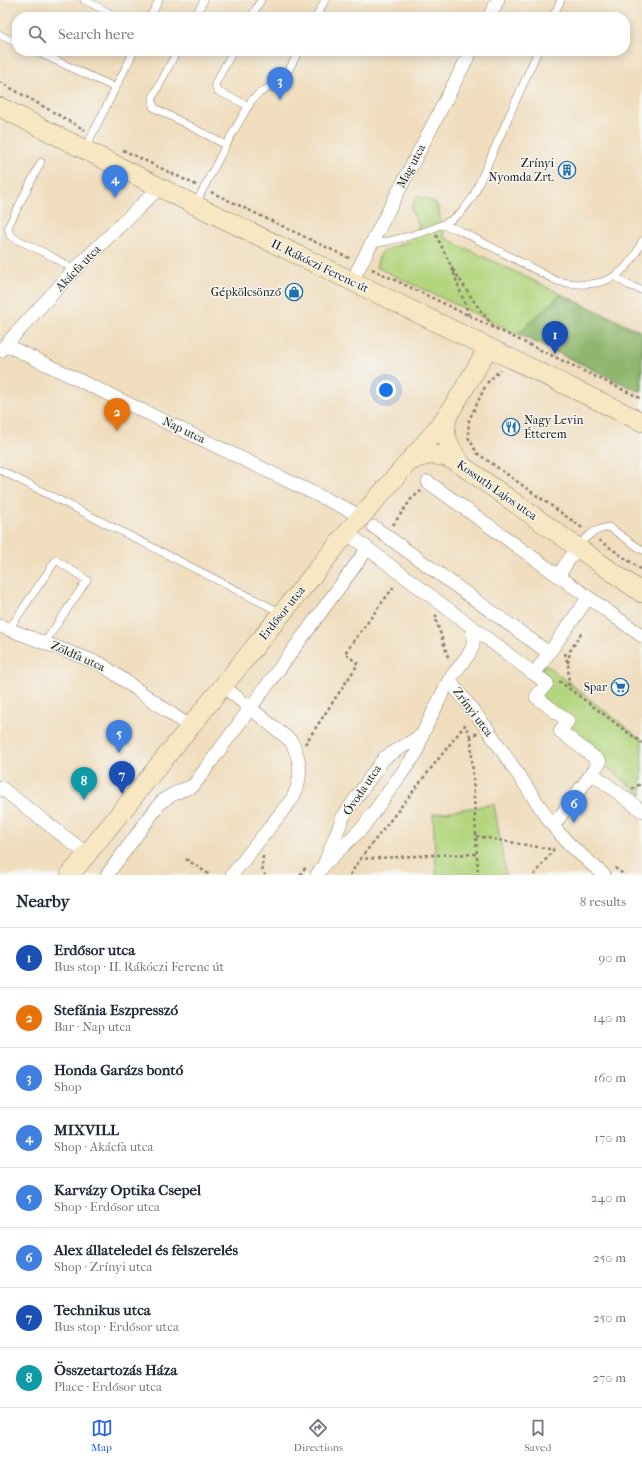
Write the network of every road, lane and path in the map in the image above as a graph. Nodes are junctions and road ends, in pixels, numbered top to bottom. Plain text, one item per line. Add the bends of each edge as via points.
1 (84, 0) edge
2 (159, 0) edge
3 (204, 0) edge
4 (261, 0) edge
5 (325, 0) edge
6 (498, 0) edge
7 (560, 0) edge
8 (108, 12) edge
9 (153, 12) edge
10 (198, 12) edge
11 (254, 12) edge
12 (319, 12) edge
13 (492, 12) edge
14 (555, 12) edge
15 (0, 35) edge
16 (12, 41) edge
17 (46, 56) edge
18 (132, 56) edge
19 (174, 56) edge
20 (230, 56) edge
21 (296, 56) edge
22 (468, 56) edge
23 (536, 56) edge
24 (0, 82) edge
25 (116, 88) junction
26 (249, 106) junction
27 (0, 108) edge
28 (88, 143) junction
29 (226, 145) junction
30 (120, 148) dead end
31 (41, 162) dead end
32 (159, 188) junction
33 (199, 197) junction
34 (442, 225) junction
35 (432, 228) junction
36 (642, 241) edge
37 (370, 245) junction
38 (360, 263) junction
39 (452, 268) junction
40 (74, 270) junction
41 (615, 276) junction
42 (352, 281) junction
43 (642, 290) edge
44 (469, 316) junction
45 (500, 331) junction
46 (514, 338) junction
47 (488, 347) junction
48 (3, 348) edge
49 (507, 356) junction
50 (642, 399) edge
51 (450, 410) junction
52 (642, 422) edge
53 (410, 461) junction
54 (464, 467) junction
55 (0, 470) edge
56 (428, 482) joint
57 (368, 521) junction
58 (347, 533) junction
59 (590, 533) junction
60 (386, 535) junction
61 (577, 547) junction
62 (368, 548) junction
63 (642, 550) edge
64 (642, 570) edge
65 (402, 574) junction
66 (558, 576) junction
67 (642, 593) edge
68 (588, 598) junction
69 (444, 606) junction
70 (282, 614) junction
71 (5, 627) edge
72 (472, 627) junction
73 (582, 632) dead end
74 (642, 636) edge
75 (560, 637) junction
76 (45, 642) junction
77 (549, 653) junction
78 (568, 665) junction
79 (537, 670) junction
80 (452, 677) junction
81 (223, 686) junction
82 (569, 688) junction
83 (251, 708) junction
84 (190, 727) junction
85 (486, 727) junction
86 (422, 735) junction
87 (471, 738) junction
88 (642, 743) edge
89 (297, 756) junction
90 (592, 773) junction
91 (0, 787) edge
92 (642, 812) edge
93 (554, 826) junction
94 (476, 836) junction
95 (87, 854) junction
96 (477, 854) junction
97 (186, 859) dead end
98 (360, 859) junction
99 (321, 870) edge
100 (70, 875) edge
101 (107, 875) edge
102 (210, 875) edge
103 (232, 875) edge
104 (350, 875) edge
105 (478, 875) edge
106 (534, 875) edge
107 (604, 875) edge

1 - 8 lane
2 - 9 lane
3 - 10 lane
4 - 11 lane
5 - 12 lane
6 - 13 street
7 - 14 lane
15 - 16 lane
17 - 25 lane
18 - 25 lane
19 - 29 lane via 153,97 153,107
20 - 26 lane via 215,84 217,91
21 - 26 lane via 285,77 258,94
22 - 37 street, Mag utca
23 - 34 lane via 472,197 459,214
24 - 28 path
25 - 28 lane
26 - 29 lane
27 - 28 street, II. Rákóczi Ferenc út
28 - 32 street, II. Rákóczi Ferenc út
29 - 33 lane
30 - 33 path
31 - 40 lane via 8,227 10,236
32 - 33 street, II. Rákóczi Ferenc út
32 - 40 street, Akácfa utca
33 - 38 path
33 - 42 street, II. Rákóczi Ferenc út
34 - 35 lane
34 - 41 lane via 457,229 557,281 585,284
35 - 37 lane
35 - 39 path
36 - 41 lane via 627,267
37 - 38 street, Mag utca
38 - 42 street, Mag utca
38 - 44 path
39 - 44 path
39 - 45 path via 490,323
40 - 48 street, Akácfa utca
41 - 43 lane via 628,285
42 - 47 street, II. Rákóczi Ferenc út
44 - 45 path
45 - 46 path
46 - 49 path
46 - 50 path
47 - 49 street, II. Rákóczi Ferenc út
47 - 51 street, Erdősor utca
48 - 57 street, Nap utca
49 - 52 street, II. Rákóczi Ferenc út
49 - 59 path via 500,371 487,382 469,420 468,437 471,444 477,453
51 - 53 street, Erdősor utca
51 - 54 street via 446,435 448,443
53 - 54 street, Kossuth Lajos utca via 425,455 440,455
53 - 57 street, Erdősor utca
54 - 61 street, Kossuth Lajos utca
55 - 70 lane
56 - 60 path via 420,493 412,498
56 - 66 street
57 - 58 street, Erdősor utca
57 - 60 street, Nap utca
58 - 62 street
58 - 70 street, Erdősor utca
59 - 61 lane
59 - 63 lane via 609,526
59 - 64 path
60 - 77 street, Nap utca
61 - 66 street
61 - 67 street, Kossuth Lajos utca
62 - 65 street
62 - 83 street
65 - 69 street
65 - 89 path via 345,653 358,664
66 - 68 street
68 - 74 street
68 - 75 street
69 - 72 street
69 - 80 path via 435,617
70 - 81 street, Erdősor utca
71 - 76 street, Zöldfa utca
71 - 76 lane via 56,560 87,580
72 - 79 street
72 - 80 street, Zrínyi utca via 473,646
73 - 78 path via 570,651
75 - 77 street
75 - 78 path
76 - 84 street, Zöldfa utca via 101,664
77 - 79 street
78 - 82 path
79 - 82 path
79 - 90 street via 546,683 536,697 568,721 560,731 600,762
80 - 85 street, Zrínyi utca
80 - 86 street
81 - 83 street
81 - 84 street, Erdősor utca
82 - 88 path
83 - 89 street via 291,741
83 - 101 street via 193,786 161,802
84 - 95 street, Erdősor utca
85 - 87 path
85 - 93 street, Zrínyi utca
86 - 99 street via 417,752 363,827
86 - 99 street, Óvoda utca via 384,758 343,817
87 - 94 path
87 - 98 path via 465,725
89 - 103 street via 300,777 292,799
90 - 92 street
90 - 93 street
91 - 95 street
93 - 107 street, Zrínyi utca via 570,845
94 - 96 path
94 - 106 path via 554,849
95 - 100 street, Erdősor utca
96 - 98 path
96 - 105 path
97 - 102 path
98 - 104 path

